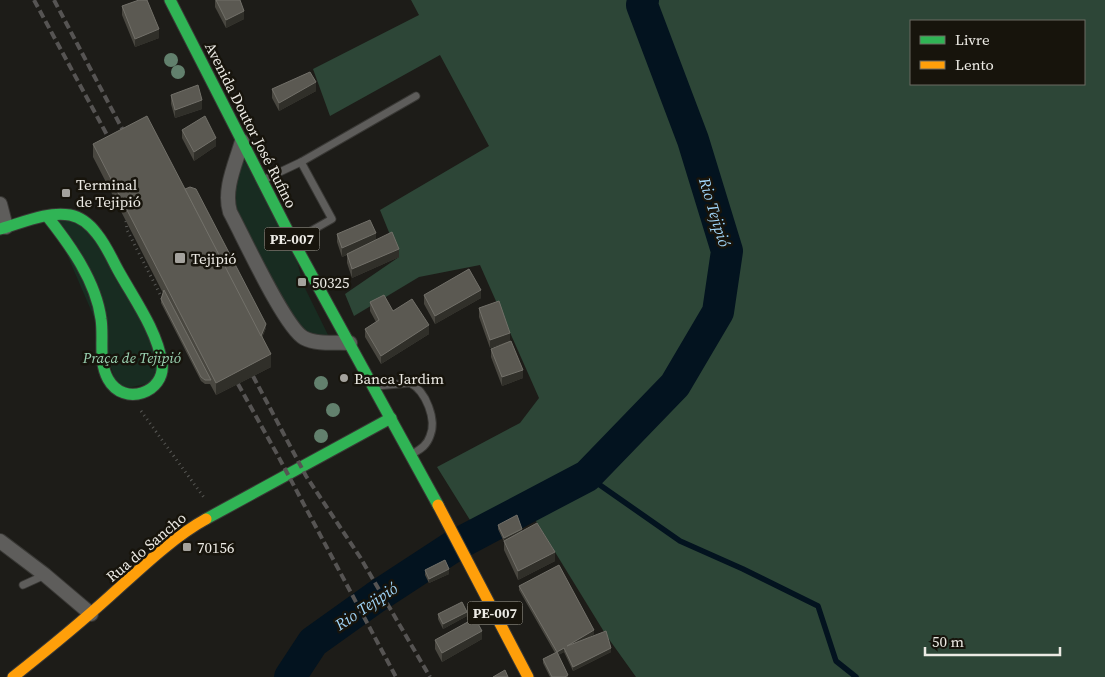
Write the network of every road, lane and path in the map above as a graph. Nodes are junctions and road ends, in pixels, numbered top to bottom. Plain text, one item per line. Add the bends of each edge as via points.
1 (170, 0) edge
2 (416, 96) dead end
3 (242, 141) junction
4 (301, 162) junction
5 (263, 181) junction
6 (0, 204) edge
7 (47, 216) junction
8 (126, 221) edge
9 (3, 228) edge
10 (293, 241) junction
11 (164, 302) edge
12 (350, 342) junction
13 (373, 386) junction
14 (129, 395) junction
15 (390, 418) junction
16 (411, 455) junction
17 (215, 514) junction
18 (3, 546) edge
19 (45, 575) junction
20 (23, 585) dead end
21 (91, 614) junction
22 (20, 675) edge
23 (528, 677) edge

1 - 3 street, Avenida Doutor José Rufino / PE-007
2 - 4 lane
3 - 5 street, Avenida Doutor José Rufino / PE-007
3 - 12 street via 227,203 269,288 290,325 305,339
4 - 5 lane
4 - 10 lane via 332,219
5 - 10 street, Avenida Doutor José Rufino / PE-007
6 - 9 street
7 - 9 street
7 - 14 street via 77,257 100,310 101,353 105,370 119,391
7 - 14 street via 70,215 80,219 98,236 159,349 163,369 160,379 142,393
8 - 11 path via 127,230
10 - 12 street, Avenida Doutor José Rufino / PE-007
12 - 13 street, Avenida Doutor José Rufino / PE-007
13 - 15 street, Avenida Doutor José Rufino / PE-007
13 - 16 lane via 410,383 421,391 432,426 424,447
14 - 17 path
15 - 16 street, Avenida Doutor José Rufino / PE-007
15 - 17 street, Rua do Sancho
16 - 23 street, Avenida Doutor José Rufino / PE-007
17 - 21 street, Rua do Sancho via 176,538
18 - 19 street
19 - 20 lane
19 - 21 street
21 - 22 street, Rua do Sancho

